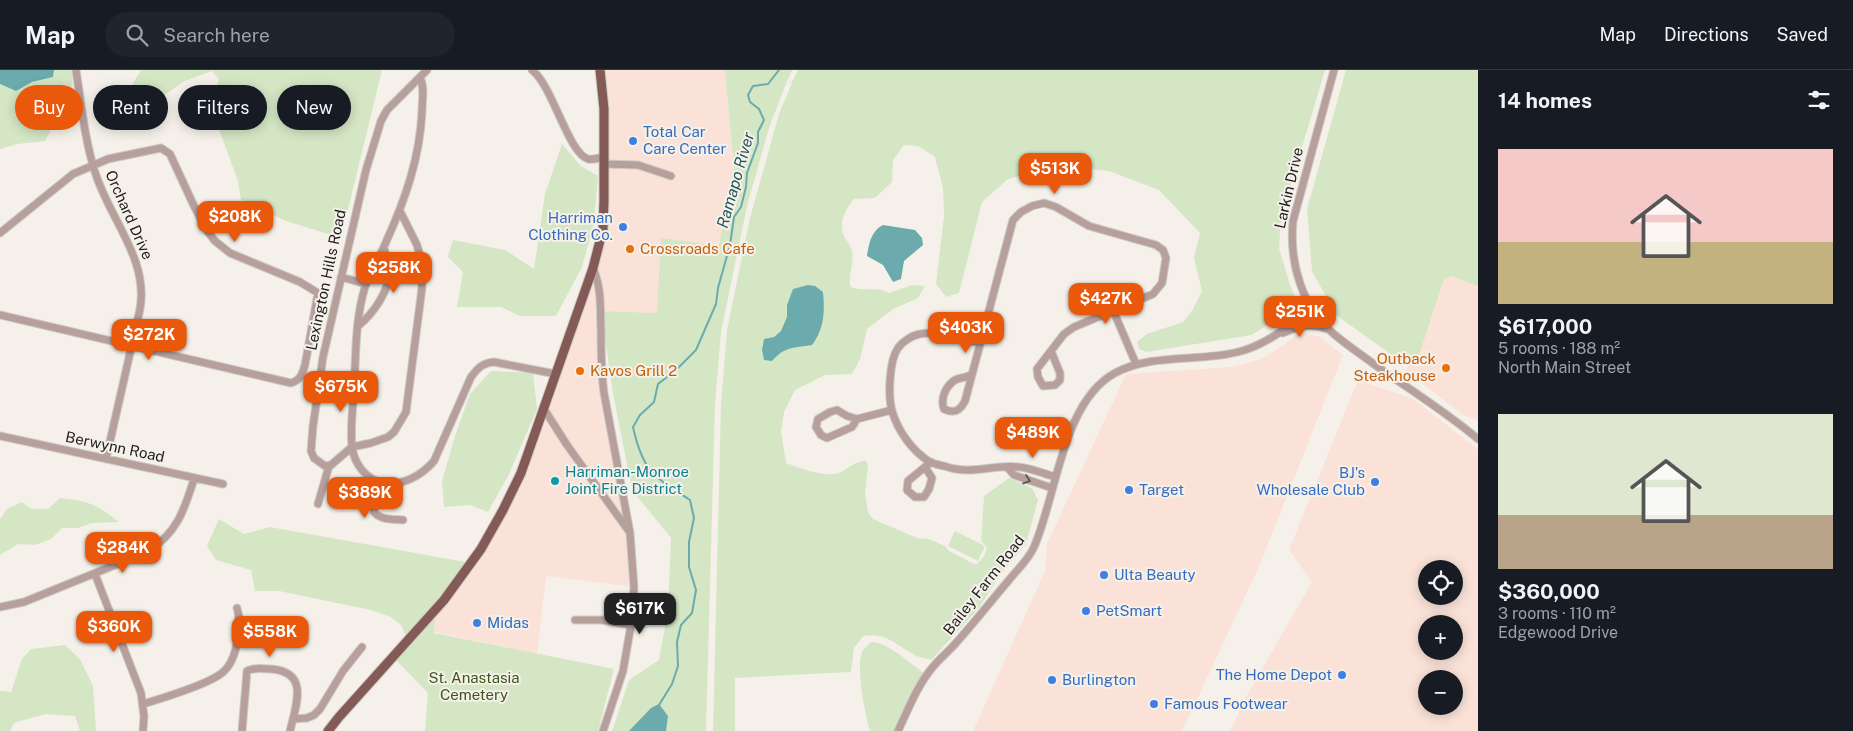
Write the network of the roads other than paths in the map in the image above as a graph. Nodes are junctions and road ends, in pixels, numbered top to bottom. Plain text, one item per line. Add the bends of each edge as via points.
1 (76, 70) edge
2 (427, 70) edge
3 (532, 70) edge
4 (600, 70) edge
5 (1334, 70) edge
6 (420, 78) junction
7 (604, 160) junction
8 (93, 164) junction
9 (671, 176) dead end
10 (400, 212) junction
11 (0, 233) edge
12 (384, 248) junction
13 (593, 268) junction
14 (342, 277) junction
15 (366, 284) junction
16 (1312, 309) junction
17 (1113, 310) junction
18 (0, 315) edge
19 (358, 326) junction
20 (1330, 330) junction
21 (1271, 338) junction
22 (980, 343) junction
23 (132, 346) junction
24 (1051, 351) junction
25 (1136, 364) junction
26 (556, 374) junction
27 (971, 375) junction
28 (544, 409) junction
29 (892, 410) junction
30 (857, 419) junction
31 (0, 436) edge
32 (1478, 439) edge
33 (352, 447) junction
34 (106, 459) junction
35 (329, 466) junction
36 (1007, 467) junction
37 (1056, 476) junction
38 (194, 479) junction
39 (378, 482) junction
40 (223, 484) dead end
41 (1052, 488) junction
42 (318, 504) dead end
43 (403, 520) dead end
44 (630, 533) junction
45 (94, 574) junction
46 (0, 607) edge
47 (237, 608) dead end
48 (576, 620) dead end
49 (631, 625) junction
50 (362, 647) dead end
51 (143, 704) junction
52 (293, 719) junction
53 (144, 731) edge
54 (242, 731) edge
55 (290, 731) edge
56 (328, 731) edge
57 (603, 731) edge
58 (898, 731) edge

1 - 8 street, Orchard Drive
2 - 6 street, Lexington Hills Road
3 - 7 street via 543,81 583,156
4 - 7 main road
5 - 16 street, Larkin Drive via 1292,230 1293,258
6 - 10 street via 419,145
6 - 14 street, Lexington Hills Road via 388,107 381,121 366,170
7 - 9 street via 638,165
7 - 13 main road via 603,230
8 - 11 street via 72,174
8 - 23 street, Orchard Drive via 141,280 142,297
8 - 23 street via 152,148 166,150 215,241 230,253 300,282 318,293 302,376 291,383
10 - 12 street
10 - 33 street via 421,259 422,288 407,406 400,424 388,437
12 - 15 street
12 - 19 street via 389,267 386,286 371,314
13 - 26 main road
13 - 44 street via 599,282 601,303 604,393
14 - 15 street
14 - 35 street, Lexington Hills Road via 323,356 311,445 314,458
15 - 19 street
16 - 20 street, Larkin Drive
16 - 21 street, Bailey Farm Road
17 - 22 street via 1153,294 1162,283 1166,258 1163,250 1156,245 1089,226 1056,207 1032,206 1013,220
17 - 24 street via 1074,327
17 - 25 street
18 - 23 street
19 - 33 street
20 - 21 street via 1307,324
20 - 32 street, Larkin Drive
21 - 25 street, Bailey Farm Road via 1244,350
22 - 27 street
22 - 29 street via 932,333 908,339 898,348 893,361 890,378
23 - 34 street, Orchard Drive
24 - 24 street via 1060,380 1055,385 1043,386 1037,369
25 - 37 street, Bailey Farm Road via 1102,382 1089,395 1076,418
26 - 28 main road
26 - 39 street via 494,362 479,367 471,377 439,453 428,468 399,483
27 - 27 street via 961,408 955,412 944,409 943,395 955,380
28 - 44 street via 566,446
28 - 56 main road via 521,473 468,568 444,600
29 - 30 street
29 - 36 street via 907,441 928,465 977,471
30 - 30 street via 837,410 818,419 816,427 821,436 827,438 852,428
31 - 34 street, Berwynn Road
33 - 35 street
33 - 39 street via 361,471
34 - 38 street, Berwynn Road
35 - 42 street
36 - 37 street via 1021,467
36 -> 41 street via 1014,475
37 - 41 street, Bailey Farm Road
38 - 40 street, Berwynn Road
38 - 45 street via 185,508 168,536 147,552
39 - 43 street via 374,512 383,518
41 - 58 street, Bailey Farm Road via 1033,549 977,619 931,668
44 - 49 street via 634,587
45 - 46 street via 24,602
45 - 51 street
47 - 51 street via 240,616 235,652 222,673
48 - 49 street
49 - 57 street via 623,671
50 - 52 street via 320,709 307,718
51 - 53 street
52 - 54 street via 298,690 292,676 276,670 249,669
52 - 55 street

